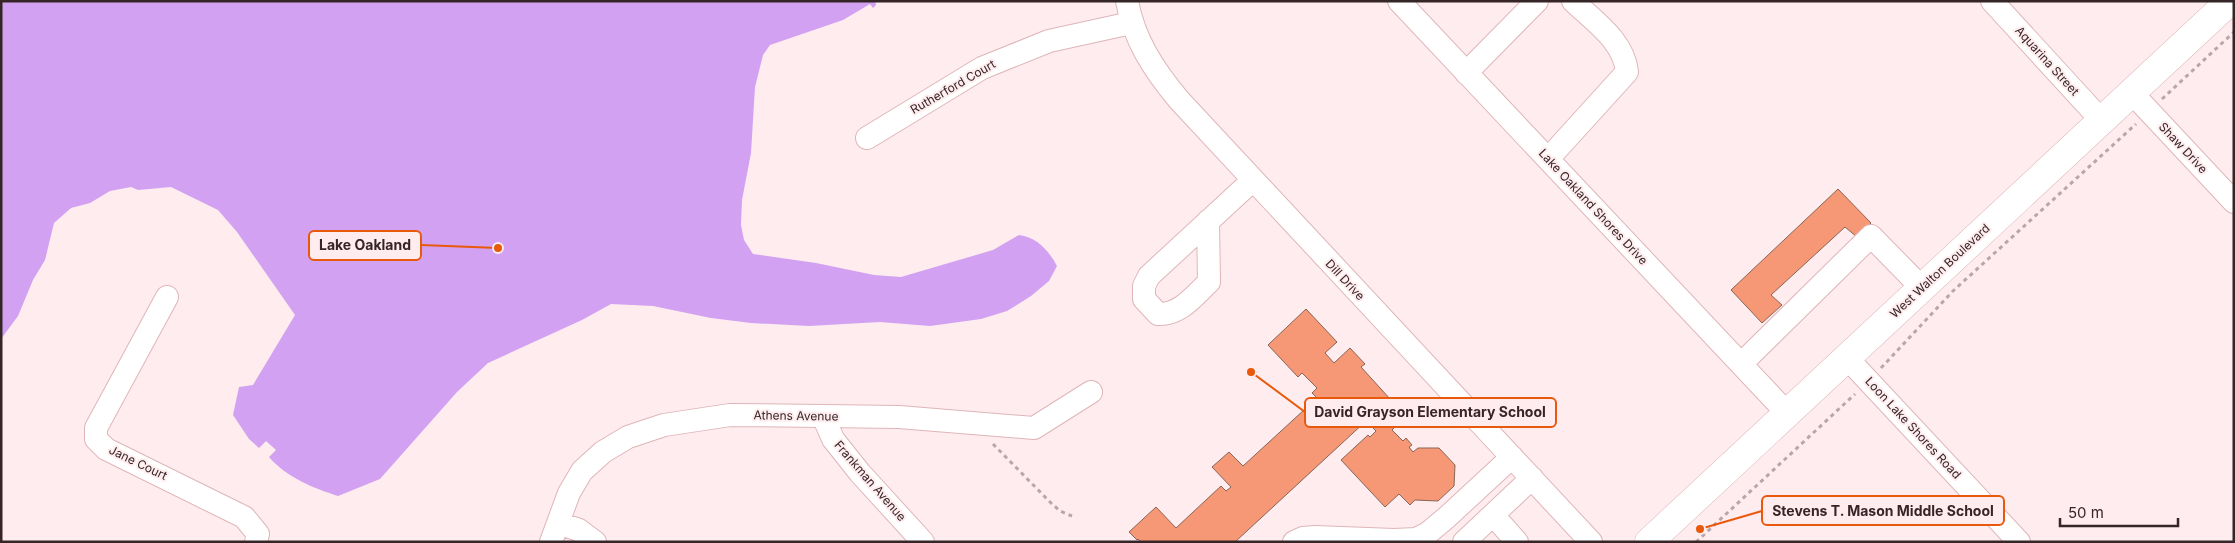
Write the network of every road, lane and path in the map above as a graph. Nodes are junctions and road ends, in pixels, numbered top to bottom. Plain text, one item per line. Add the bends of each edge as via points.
1 (1127, 1) edge
2 (1399, 1) edge
3 (1537, 1) edge
4 (1573, 1) edge
5 (1992, 1) edge
6 (2230, 1) edge
7 (1131, 23) junction
8 (2234, 32) edge
9 (1466, 73) junction
10 (2140, 102) junction
11 (2102, 121) junction
12 (867, 138) dead end
13 (1548, 159) junction
14 (1252, 180) junction
15 (2234, 202) edge
16 (1208, 221) dead end
17 (1922, 288) junction
18 (167, 297) dead end
19 (1847, 358) junction
20 (1741, 364) junction
21 (1869, 381) junction
22 (1091, 392) dead end
23 (1787, 413) junction
24 (823, 416) junction
25 (978, 424) junction
26 (1512, 457) junction
27 (1532, 478) junction
28 (1493, 515) junction
29 (1072, 516) dead end
30 (554, 532) edge
31 (1404, 541) edge
32 (256, 542) edge
33 (594, 542) edge
34 (924, 542) edge
35 (1294, 542) edge
36 (1464, 542) edge
37 (1517, 542) edge
38 (1590, 542) edge
39 (1649, 542) edge
40 (1696, 542) edge
41 (2020, 542) edge

1 - 7 street, Dill Drive
2 - 9 street, Lake Oakland Shores Drive
3 - 9 street
4 - 13 street via 1616,42 1626,59 1627,72
5 - 11 street, Aquarina Street
6 - 10 main road, West Walton Boulevard
7 - 12 street, Rutherford Court via 1049,41 997,61
7 - 14 street, Dill Drive via 1146,56 1162,79
8 - 10 path
9 - 13 street, Lake Oakland Shores Drive
10 - 11 main road, West Walton Boulevard
10 - 15 street, Shaw Drive
10 - 21 path
11 - 17 main road, West Walton Boulevard
13 - 20 street, Lake Oakland Shores Drive
14 - 16 street
14 - 26 street, Dill Drive
17 - 19 main road, West Walton Boulevard
17 - 20 street via 1872,236
18 - 32 street, Jane Court via 96,428 96,439 106,449 244,517 258,534
19 - 21 street, Loon Lake Shores Road
19 - 23 main road, West Walton Boulevard
20 - 23 street, Lake Oakland Shores Drive
21 - 40 path
21 - 41 street, Loon Lake Shores Road
22 - 25 street, Athens Avenue via 1034,428
23 - 39 main road, West Walton Boulevard
24 - 25 street, Athens Avenue via 899,417
24 - 30 street, Athens Avenue via 730,415 664,425 628,437 603,452 582,471 568,493
24 - 34 street, Frankman Avenue via 833,439 849,460
25 - 29 path via 1050,502
26 - 27 street, Dill Drive
26 - 31 street via 1428,533
27 - 28 street
27 - 38 street, Dill Drive
28 - 36 street
28 - 37 street
30 - 33 street via 579,530
31 - 35 street via 1314,537

